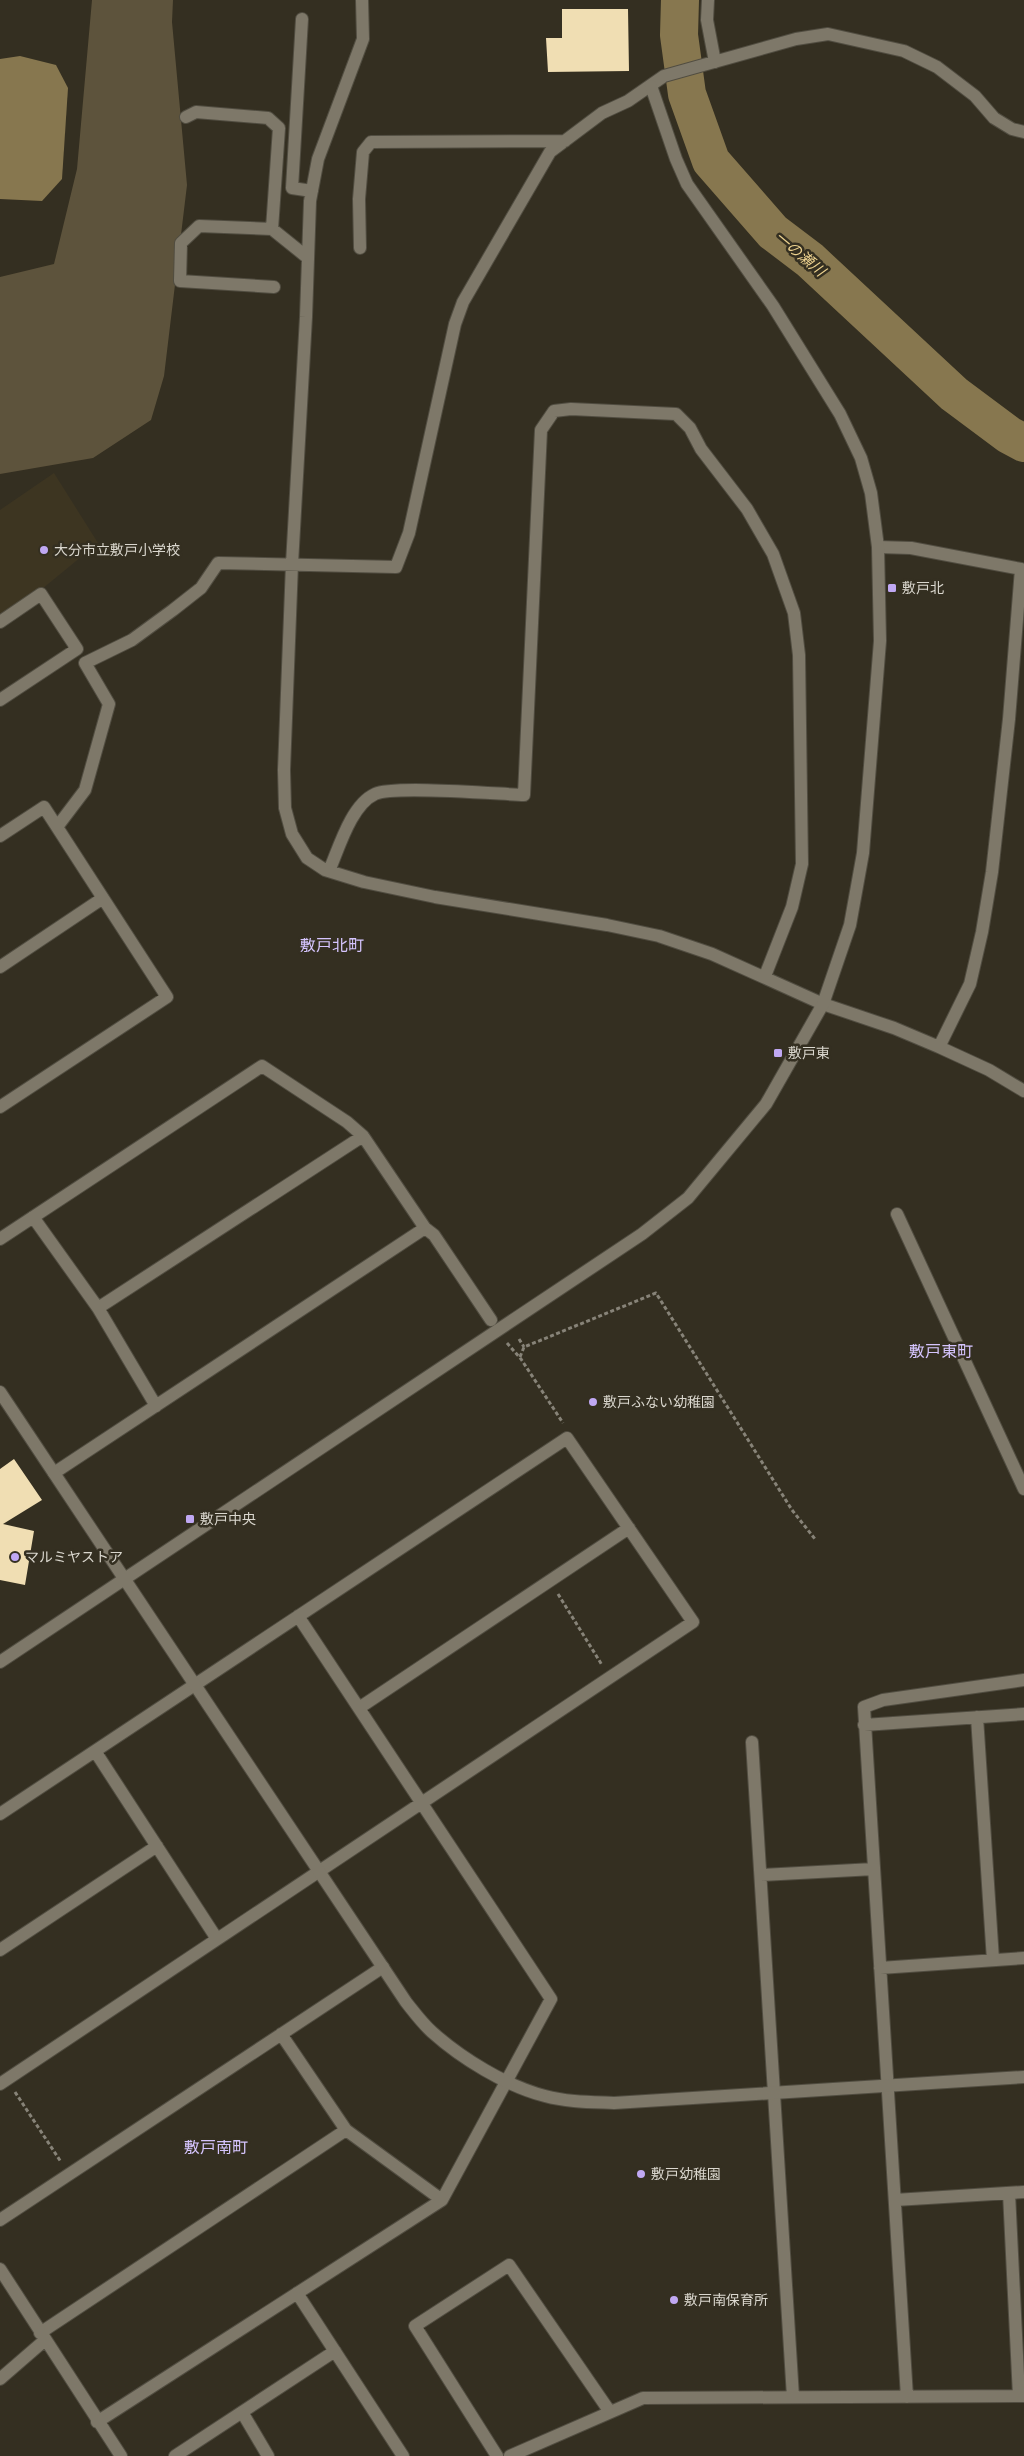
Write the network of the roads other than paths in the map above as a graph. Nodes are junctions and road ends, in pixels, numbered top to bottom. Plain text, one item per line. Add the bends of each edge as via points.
1 (362, 0) edge
2 (708, 0) edge
3 (302, 19) dead end
4 (710, 63) junction
5 (651, 86) junction
6 (186, 117) dead end
7 (1024, 132) edge
8 (565, 140) junction
9 (312, 191) junction
10 (272, 229) junction
11 (360, 248) dead end
12 (308, 258) junction
13 (274, 287) dead end
14 (878, 546) junction
15 (292, 564) junction
16 (1023, 569) edge
17 (0, 622) edge
18 (0, 700) edge
19 (57, 827) junction
20 (0, 836) edge
21 (329, 871) junction
22 (103, 898) junction
23 (0, 967) edge
24 (765, 976) junction
25 (823, 1004) junction
26 (939, 1047) junction
27 (1024, 1091) edge
28 (0, 1107) edge
29 (363, 1136) junction
30 (897, 1214) dead end
31 (33, 1217) junction
32 (425, 1228) junction
33 (0, 1239) edge
34 (98, 1308) junction
35 (491, 1320) dead end
36 (0, 1392) edge
37 (156, 1406) junction
38 (54, 1473) junction
39 (1024, 1489) edge
40 (629, 1528) junction
41 (125, 1580) junction
42 (298, 1616) junction
43 (0, 1662) edge
44 (1024, 1680) edge
45 (195, 1685) junction
46 (359, 1708) junction
47 (1024, 1714) edge
48 (977, 1717) junction
49 (864, 1725) junction
50 (752, 1742) dead end
51 (95, 1751) junction
52 (421, 1803) junction
53 (0, 1814) edge
54 (157, 1846) junction
55 (874, 1869) junction
56 (319, 1871) junction
57 (761, 1875) junction
58 (217, 1939) junction
59 (0, 1950) edge
60 (1024, 1958) edge
61 (993, 1960) junction
62 (383, 1967) junction
63 (880, 1968) junction
64 (281, 2034) junction
65 (1024, 2077) edge
66 (507, 2080) junction
67 (3, 2081) edge
68 (887, 2086) junction
69 (774, 2094) junction
70 (346, 2130) junction
71 (1024, 2192) edge
72 (1009, 2193) junction
73 (442, 2200) junction
74 (894, 2200) junction
75 (0, 2220) edge
76 (0, 2269) edge
77 (297, 2293) junction
78 (43, 2336) junction
79 (335, 2351) junction
80 (0, 2379) edge
81 (907, 2396) junction
82 (1022, 2396) edge
83 (793, 2397) junction
84 (242, 2412) junction
85 (610, 2412) junction
86 (98, 2422) junction
87 (121, 2456) edge
88 (175, 2456) edge
89 (268, 2456) edge
90 (403, 2456) edge
91 (497, 2456) edge
92 (510, 2456) edge

1 - 9 street via 363,39 318,159
2 - 4 street
3 - 9 street via 292,188
4 - 5 street via 664,76
4 - 7 street via 796,39 828,34 904,51 937,67 975,96 994,118
5 - 8 street via 602,113
5 - 14 street via 687,184 773,306 850,435 861,458 871,493
6 - 10 street via 196,112 268,118 279,128
8 - 11 street via 371,142 363,152 359,199
8 - 15 street via 550,152 462,302 409,533 396,567
9 - 12 street
10 - 12 street
10 - 13 street via 199,226 181,243 180,281
12 - 15 street
14 - 16 street via 911,548
14 - 25 street via 880,641 863,853 850,925
15 - 19 street via 218,562 201,588 173,610 132,640 85,663 109,704 85,790
15 - 21 street via 284,808 292,834 307,858
16 - 26 street via 992,872 982,932 970,984
17 - 18 street via 41,594 77,649
19 - 20 street via 44,807
19 - 22 street
21 - 24 street via 435,897 659,936
21 - 24 street via 348,826 360,806 375,794 397,790 524,795 541,430 554,411 676,414 690,428 701,449 747,509 774,554 794,613 799,655 802,864 792,907
22 - 23 street
22 - 28 street via 167,997
24 - 25 street
25 - 26 street
25 - 41 street via 766,1104 688,1198 642,1234
26 - 27 street via 989,1070
29 - 31 street via 262,1066
29 - 32 street
29 - 34 street
30 - 39 street
31 - 33 street
31 - 34 street
32 - 35 street via 434,1236
32 - 37 street
34 - 37 street
36 - 38 street
37 - 38 street
38 - 41 street
40 - 42 street via 568,1438
40 - 46 street
40 - 52 street via 693,1622
41 - 43 street
41 - 45 street
42 - 45 street
42 - 46 street
44 - 49 street via 882,1700 864,1707
45 - 51 street
45 - 56 street
46 - 52 street
47 - 48 street
48 - 49 street
48 - 61 street
49 - 55 street
50 - 57 street
51 - 53 street
51 - 54 street
52 - 56 street
52 - 66 street via 551,1999
54 - 58 street
54 - 59 street
55 - 57 street
55 - 63 street
56 - 58 street
56 - 62 street
57 - 69 street
58 - 67 street
60 - 61 street
61 - 63 street
62 - 64 street
62 - 66 street via 430,2030 457,2052
63 - 68 street
64 - 70 street
64 - 75 street
65 - 68 street
66 - 69 street via 544,2096 588,2102
66 - 73 street
68 - 69 street
68 - 74 street
69 - 83 street
70 - 73 street
70 - 78 street
71 - 72 street
72 - 74 street
72 - 82 street
73 - 77 street
74 - 81 street
76 - 78 street
77 - 79 street
77 - 86 street
78 - 80 street
78 - 86 street
79 - 84 street
79 - 90 street
81 - 82 street
81 - 83 street
83 - 85 street via 643,2398
84 - 88 street
84 - 89 street
85 - 91 street via 509,2265 416,2326
85 - 92 street
86 - 87 street

